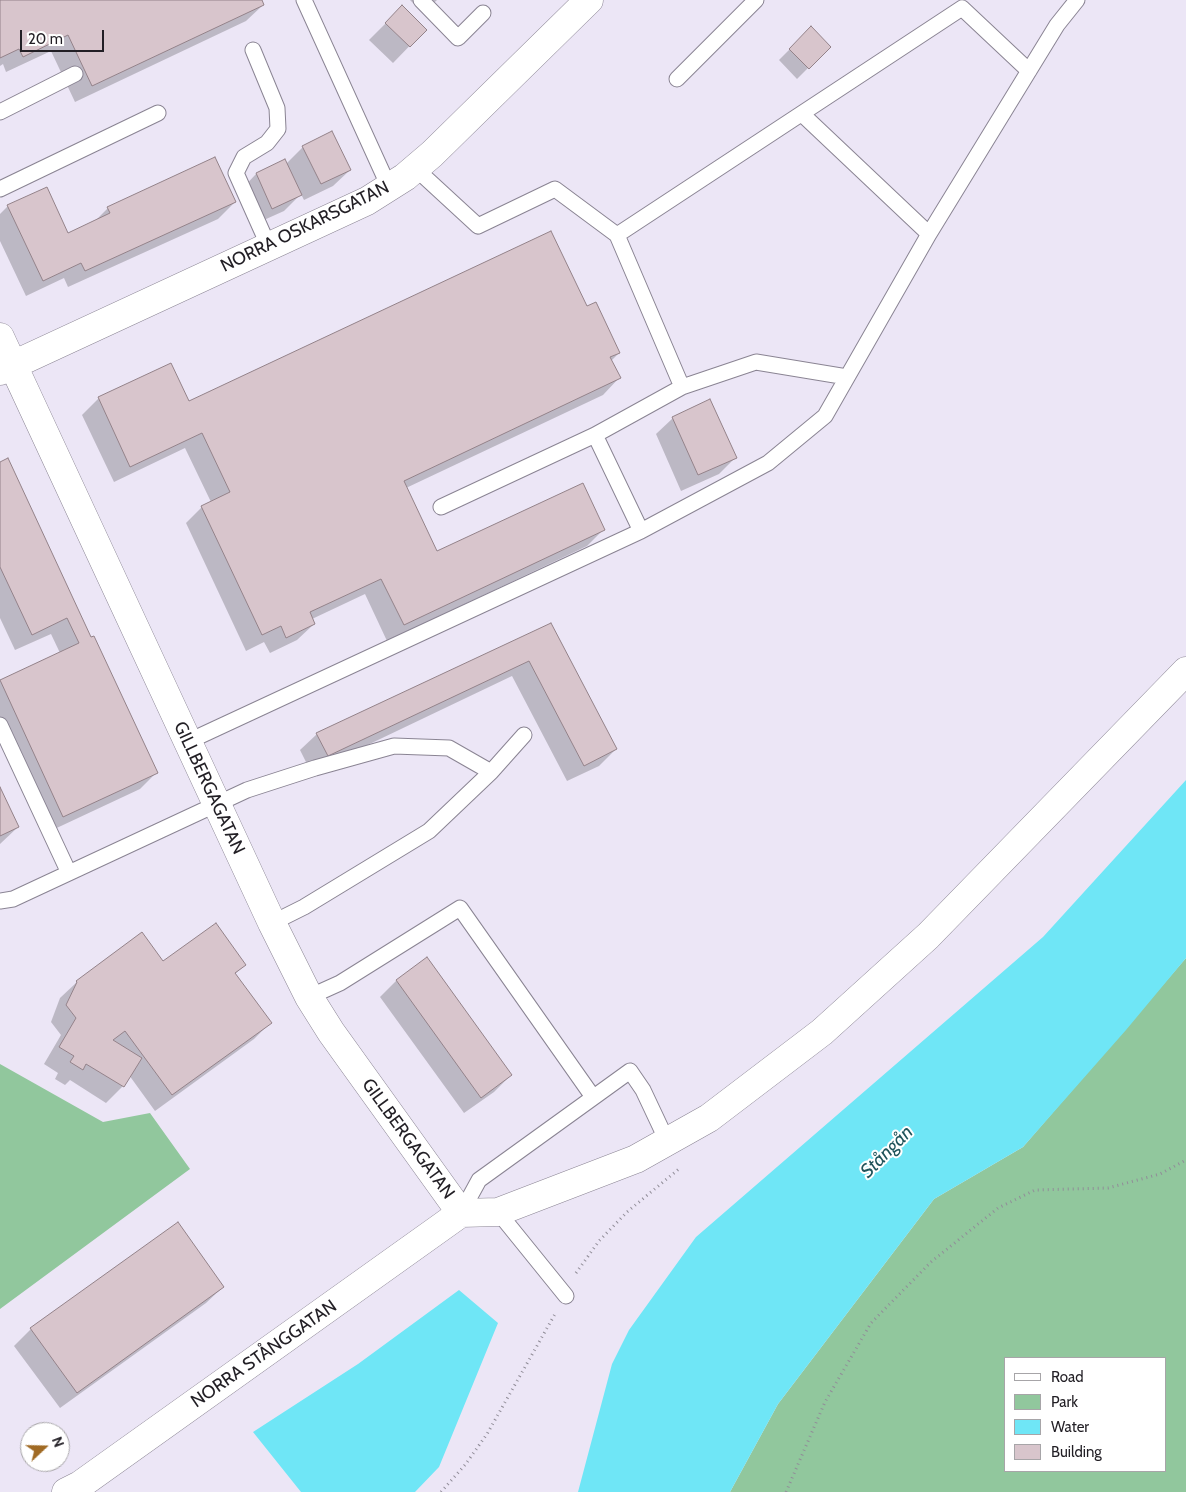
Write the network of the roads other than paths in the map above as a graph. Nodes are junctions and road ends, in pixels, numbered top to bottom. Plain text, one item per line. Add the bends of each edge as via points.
1 (304, 0) edge
2 (421, 0) edge
3 (589, 0) edge
4 (756, 0) edge
5 (1076, 0) edge
6 (483, 13) dead end
7 (253, 50) dead end
8 (1029, 70) junction
9 (75, 74) dead end
10 (677, 79) dead end
11 (0, 112) edge
12 (158, 113) dead end
13 (802, 114) junction
14 (415, 168) junction
15 (389, 187) junction
16 (0, 188) edge
17 (928, 234) junction
18 (617, 236) junction
19 (269, 247) junction
20 (0, 338) edge
21 (6, 368) edge
22 (847, 377) junction
23 (682, 387) junction
24 (596, 435) junction
25 (441, 507) dead end
26 (641, 530) junction
27 (1186, 671) edge
28 (0, 724) edge
29 (524, 735) dead end
30 (187, 742) junction
31 (491, 772) junction
32 (217, 805) junction
33 (69, 873) junction
34 (0, 901) edge
35 (272, 923) junction
36 (309, 997) junction
37 (593, 1097) junction
38 (667, 1141) junction
39 (498, 1212) junction
40 (461, 1213) junction
41 (566, 1296) dead end
42 (66, 1492) edge

1 - 15 lane
2 - 6 lane via 458,38
3 - 14 street, NORRA OSKARSGATAN
4 - 10 lane
5 - 8 lane
7 - 19 lane via 277,108 278,129 267,143 244,157 236,173
8 - 13 lane via 962,8
8 - 17 lane
9 - 11 lane
12 - 16 lane
13 - 17 lane
13 - 18 lane
14 - 15 street, NORRA OSKARSGATAN
14 - 18 lane via 478,226 555,189
15 - 19 street, NORRA OSKARSGATAN
17 - 22 lane
18 - 23 lane
19 - 21 street, NORRA OSKARSGATAN
20 - 21 street, GILLBERGAGATAN
21 - 30 street, GILLBERGAGATAN
22 - 23 lane via 756,362
22 - 26 lane via 825,416 768,463
23 - 24 lane
24 - 25 lane
24 - 26 lane
26 - 30 lane
27 - 38 street via 907,956 822,1032 709,1118
28 - 33 lane
29 - 31 lane
30 - 32 street, GILLBERGAGATAN
31 - 32 lane via 449,748 394,746 247,790
31 - 35 lane via 429,832
32 - 33 lane
32 - 35 street, GILLBERGAGATAN
33 - 34 lane via 13,899
35 - 36 street, GILLBERGAGATAN
36 - 37 lane via 340,983 460,908
36 - 40 street, GILLBERGAGATAN
37 - 38 lane via 630,1071 643,1090
37 - 40 lane via 479,1180
38 - 39 street via 636,1158
39 - 40 street
39 - 41 lane
40 - 42 street, NORRA STÅNGGATAN

